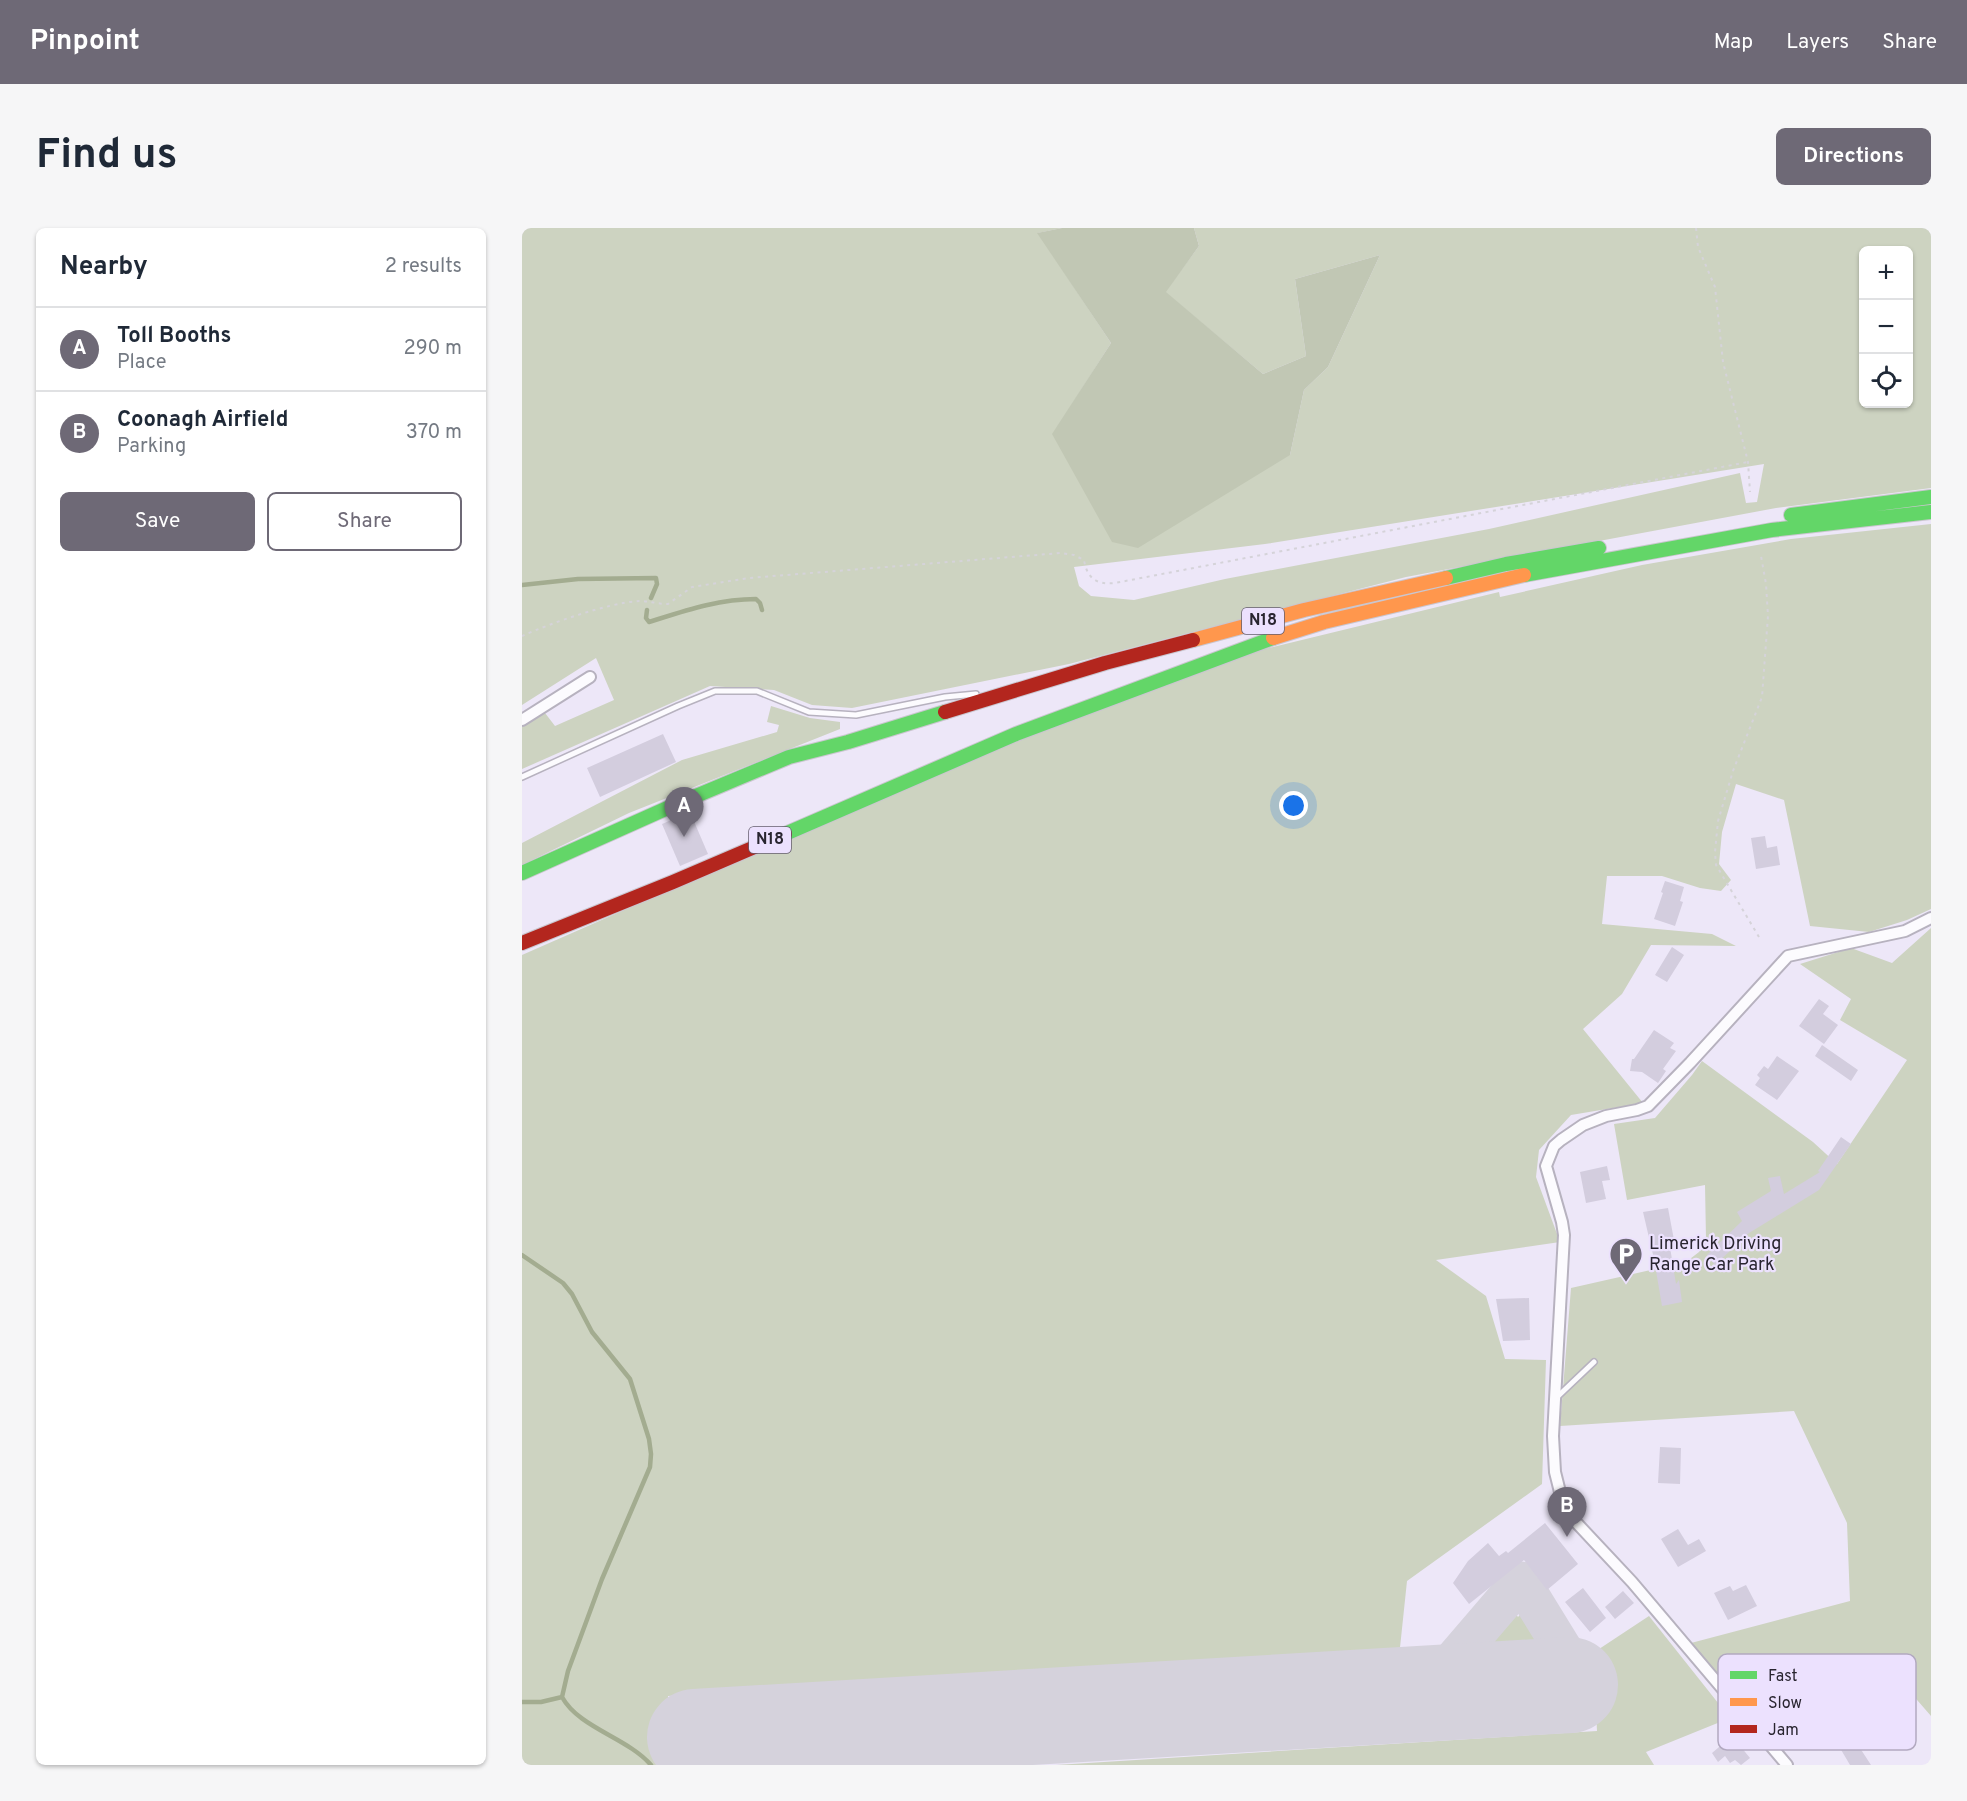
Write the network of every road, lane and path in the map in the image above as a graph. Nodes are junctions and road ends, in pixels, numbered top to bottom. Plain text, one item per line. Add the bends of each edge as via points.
1 (1696, 228) edge
2 (1748, 462) junction
3 (1750, 492) dead end
4 (1931, 497) edge
5 (1931, 512) edge
6 (1761, 556) dead end
7 (522, 636) edge
8 (590, 677) dead end
9 (1022, 688) junction
10 (522, 720) edge
11 (522, 777) edge
12 (522, 873) edge
13 (1931, 918) edge
14 (1759, 937) dead end
15 (522, 943) edge
16 (1594, 1362) dead end
17 (1554, 1400) junction
18 (1718, 1684) edge
19 (1774, 1750) edge
20 (1787, 1765) edge

1 - 2 path via 1698,246 1714,286 1723,362
2 - 3 path
2 - 7 path via 1115,583 1096,582 1087,573 1084,560 1061,553 749,578 700,584 668,604 623,604
4 - 9 highway, N18 via 1778,517 1506,564 1304,610
5 - 15 highway, N18 via 1772,530 1509,578 1324,622 1016,734 674,882
6 - 14 path via 1767,616 1762,697 1733,771 1718,821 1715,852 1716,865
8 - 10 street
9 - 11 lane via 945,697 856,715 809,711 757,691 715,691
9 - 12 highway, N18 via 789,757
13 - 17 street via 1905,931 1788,956 1648,1106 1583,1125 1554,1146 1546,1166 1564,1235
16 - 17 lane
17 - 18 street via 1556,1472 1561,1496 1572,1518
19 - 20 street

